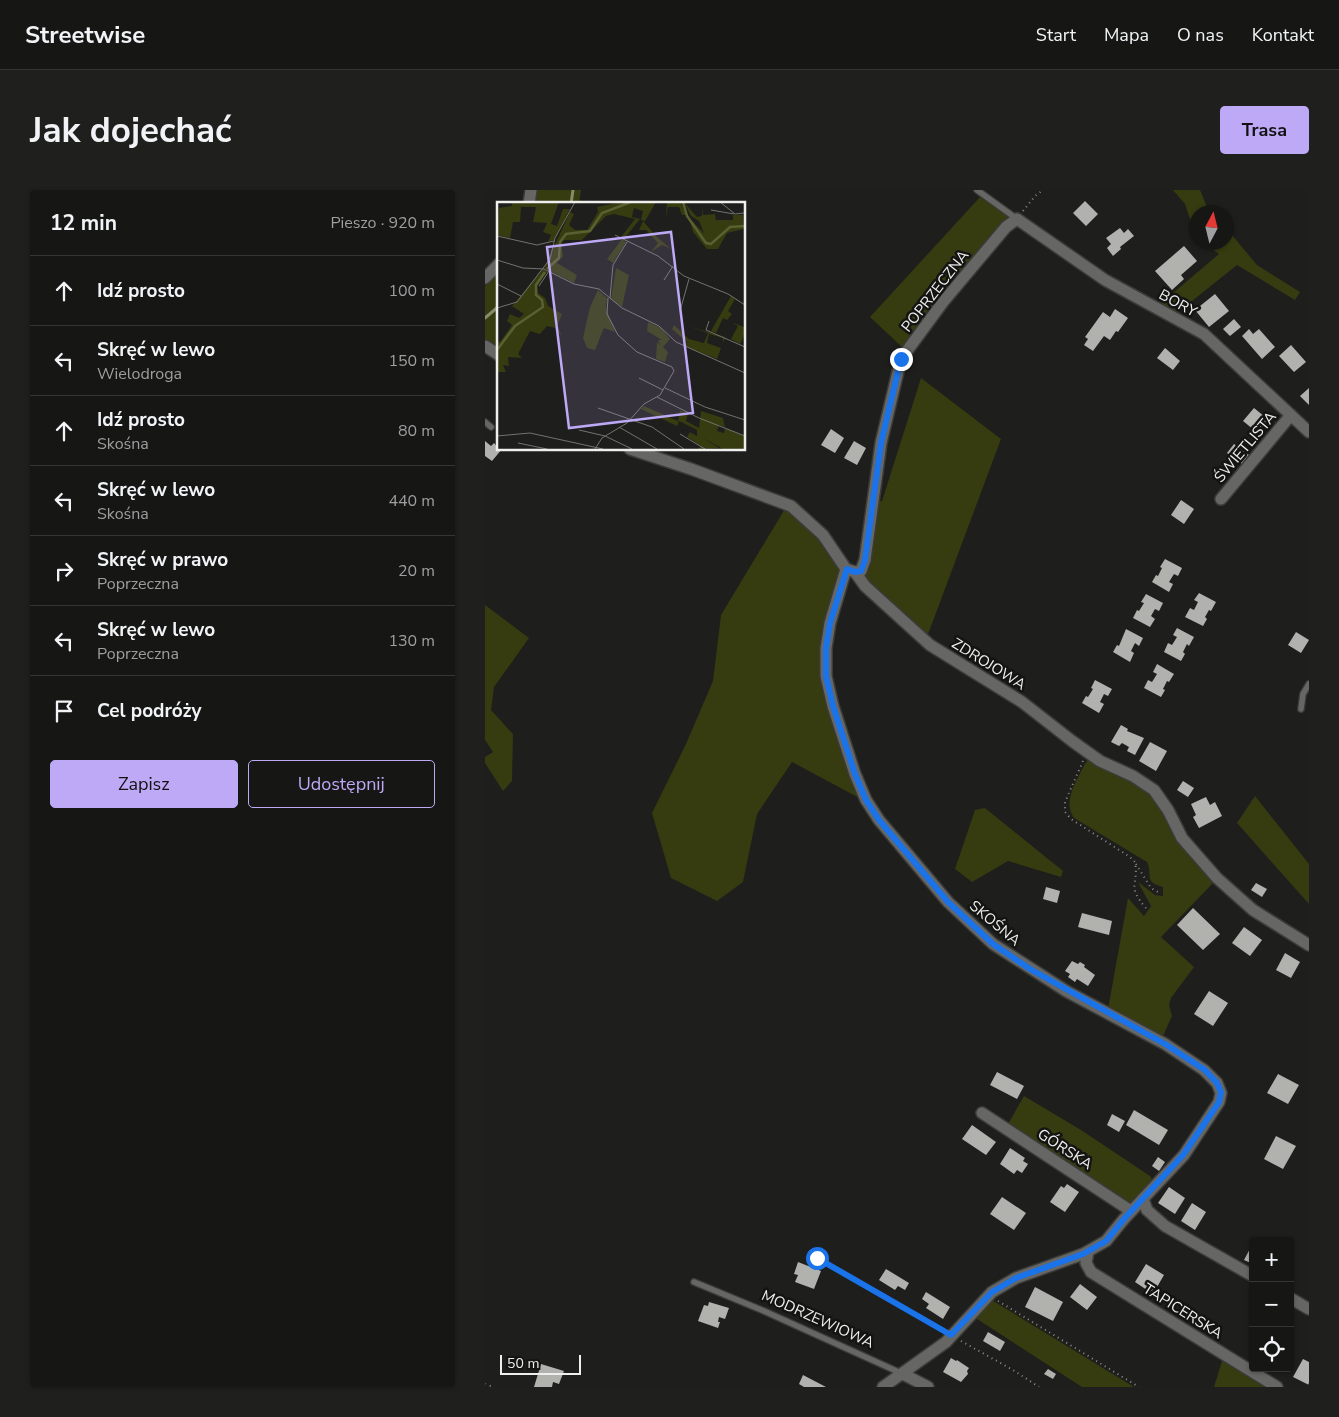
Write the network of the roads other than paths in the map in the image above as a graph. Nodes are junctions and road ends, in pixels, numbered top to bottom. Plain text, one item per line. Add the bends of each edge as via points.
1 (977, 190) edge
2 (1017, 219) junction
3 (497, 266) edge
4 (485, 278) edge
5 (485, 346) edge
6 (497, 354) edge
7 (1291, 415) junction
8 (485, 422) edge
9 (491, 427) dead end
10 (1309, 432) edge
11 (633, 450) edge
12 (1221, 499) dead end
13 (851, 570) junction
14 (1309, 684) edge
15 (1301, 709) dead end
16 (1309, 944) edge
17 (982, 1113) dead end
18 (1143, 1199) junction
19 (1131, 1211) junction
20 (1088, 1252) junction
21 (1249, 1274) edge
22 (694, 1282) dead end
23 (1294, 1300) edge
24 (1309, 1309) edge
25 (903, 1374) junction
26 (883, 1387) edge
27 (928, 1387) edge
28 (1277, 1387) edge

1 - 2 lane
2 - 7 street, BORY via 1105,280 1204,334
2 - 13 street, POPRZECZNA via 1006,227 943,302 901,359 881,443 865,560 861,571
3 - 4 street
5 - 6 street
7 - 10 street, BORY
7 - 12 street, ŚWIETLISTA
8 - 9 lane
11 - 13 street, ZDROJOWA via 791,506 823,535
13 - 16 street, ZDROJOWA via 930,645 1023,702 1100,761 1154,790 1182,838 1217,878 1253,910
13 - 18 street, SKOŚNA via 830,623 826,676 855,774 879,820 948,902 993,944 1067,991 1165,1044 1205,1070 1217,1083 1221,1092 1219,1102 1183,1155
14 - 15 lane via 1303,694
17 - 19 street, GÓRSKA
18 - 19 street, SKOŚNA
18 - 21 street via 1147,1210 1165,1226
19 - 20 street, SKOŚNA via 1106,1241
20 - 25 street, SKOŚNA via 1016,1278 988,1296 939,1347
20 - 28 street, TAPICERSKA via 1086,1263 1091,1272
22 - 25 lane, MODRZEWIOWA
23 - 24 street
25 - 26 street, SKOŚNA
25 - 27 street, MODRZEWIOWA

